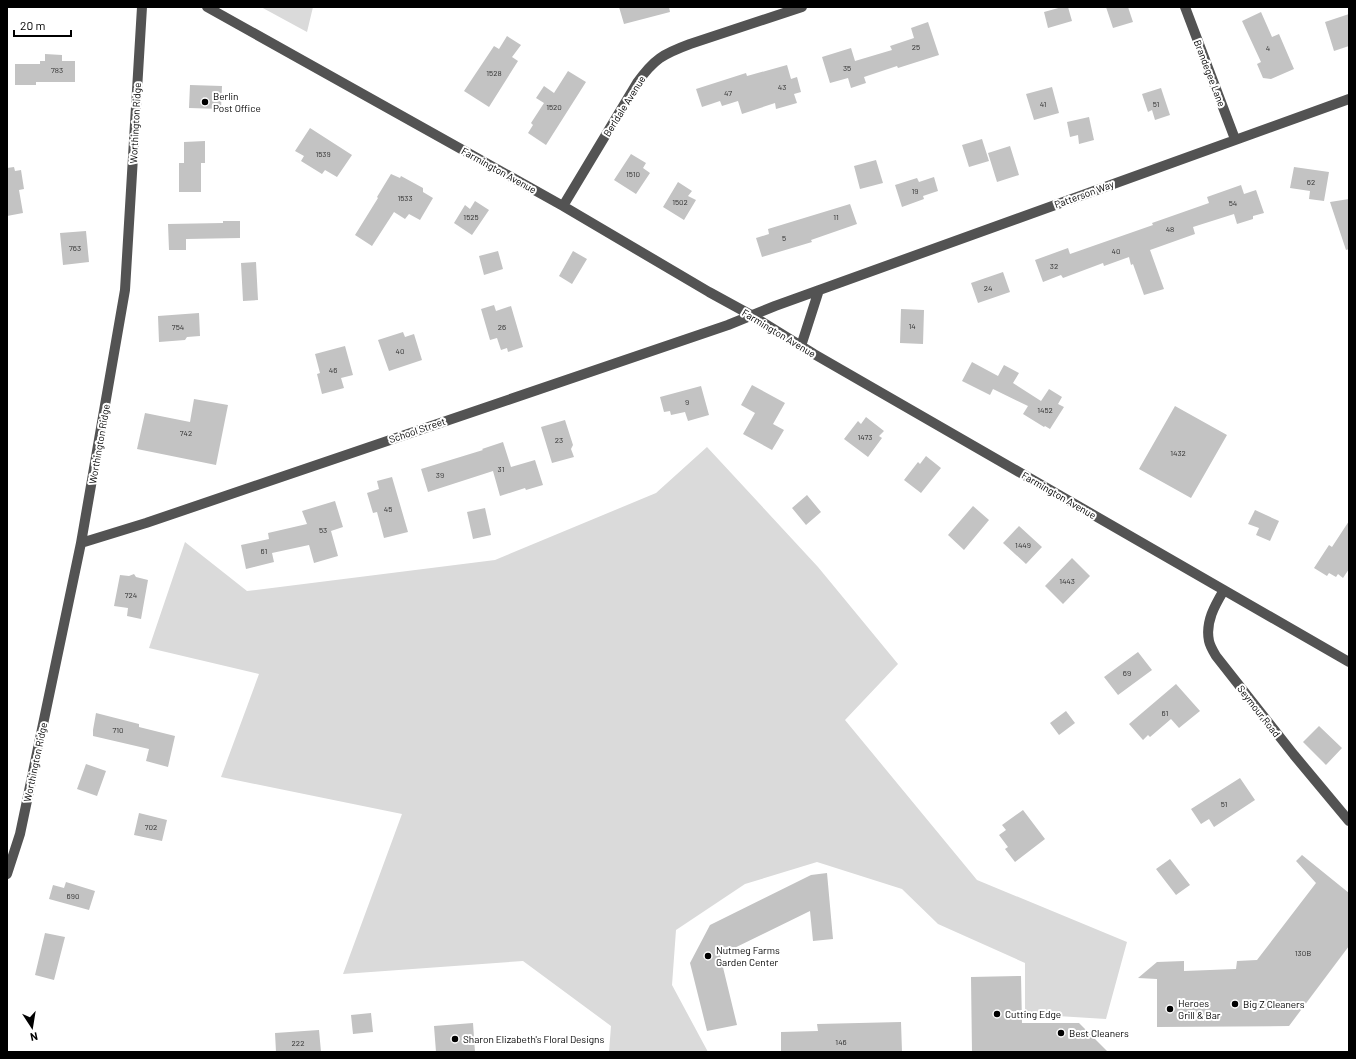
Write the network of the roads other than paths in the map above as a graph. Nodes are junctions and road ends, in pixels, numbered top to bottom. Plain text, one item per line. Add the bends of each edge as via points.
1 (142, 7) edge
2 (208, 7) edge
3 (802, 7) edge
4 (1185, 7) edge
5 (1349, 99) edge
6 (1235, 139) junction
7 (563, 206) junction
8 (819, 290) junction
9 (752, 315) junction
10 (801, 346) junction
11 (82, 543) junction
12 (1224, 590) junction
13 (1349, 662) edge
14 (1349, 821) edge
15 (7, 874) edge

1 - 11 street, Worthington Ridge via 125,290
2 - 7 street, Farmington Avenue
3 - 7 street, Berldale Avenue via 690,44 658,59 646,70
4 - 6 street, Brandegee Lane
5 - 6 street, Patterson Way
6 - 8 street, Patterson Way
7 - 9 street, Farmington Avenue
8 - 9 street, Patterson Way
8 - 10 street
9 - 10 street, Farmington Avenue
9 - 11 street, School Street via 676,343
10 - 12 street, Farmington Avenue
11 - 15 street, Worthington Ridge via 20,834
12 - 13 street, Farmington Avenue
12 - 14 street, Seymour Road via 1208,624 1209,641 1216,656

